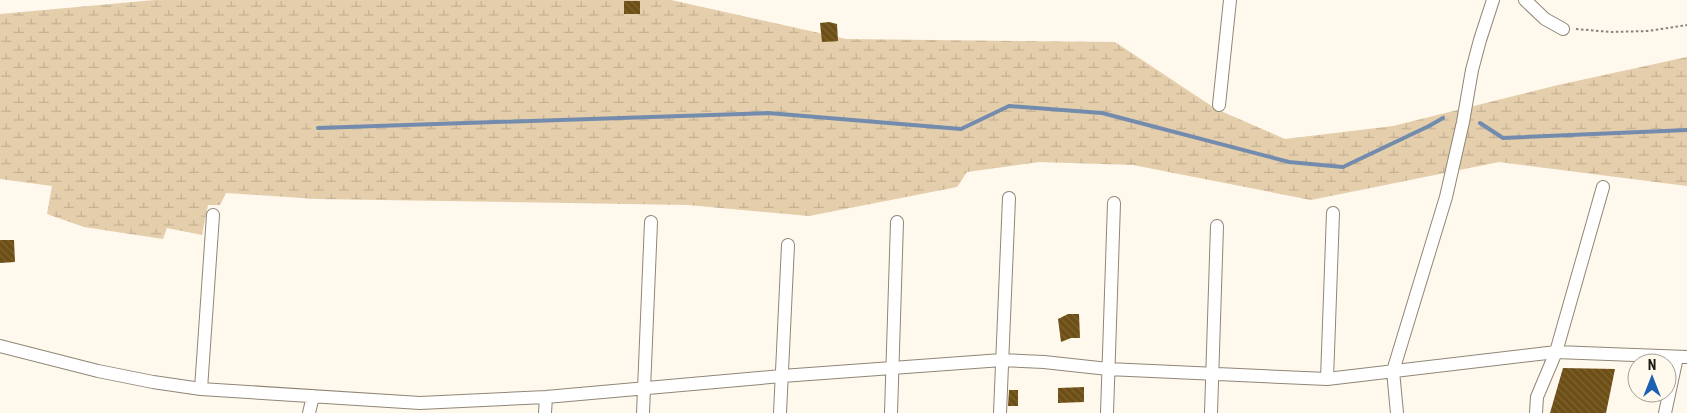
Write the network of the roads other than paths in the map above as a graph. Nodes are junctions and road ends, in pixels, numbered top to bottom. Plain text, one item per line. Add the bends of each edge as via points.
1 (1230, 0) edge
2 (1493, 0) edge
3 (1525, 0) edge
4 (1563, 29) road end
5 (1219, 106) dead end
6 (1602, 187) dead end
7 (1009, 198) dead end
8 (1114, 203) dead end
9 (1333, 213) dead end
10 (212, 215) dead end
11 (651, 222) dead end
12 (897, 222) dead end
13 (1217, 226) dead end
14 (788, 245) dead end
15 (0, 346) edge
16 (1556, 352) junction
17 (1682, 357) edge
18 (1002, 360) junction
19 (892, 369) junction
20 (1108, 369) junction
21 (1392, 372) junction
22 (1211, 374) junction
23 (782, 376) junction
24 (1327, 380) junction
25 (644, 388) junction
26 (201, 389) junction
27 (312, 396) junction
28 (546, 397) junction
29 (309, 413) edge
30 (545, 413) edge
31 (643, 413) edge
32 (780, 413) edge
33 (890, 413) edge
34 (1000, 413) edge
35 (1107, 413) edge
36 (1211, 413) edge
37 (1397, 413) edge
38 (1536, 413) edge
39 (1665, 413) edge

1 - 5 street
2 - 21 street via 1472,70 1446,197
3 - 4 street
6 - 16 street
7 - 18 street
8 - 20 street
9 - 24 street
10 - 26 street
11 - 25 street
12 - 19 street
13 - 22 street
14 - 23 street
15 - 26 street via 98,371
16 - 17 street
16 - 21 street
16 - 38 street via 1537,397
17 - 39 street
18 - 19 street
18 - 20 street
18 - 34 street
19 - 23 street
19 - 33 street
20 - 22 street
20 - 35 street
21 - 24 street
21 - 37 street
22 - 24 street
22 - 36 street
23 - 25 street
23 - 32 street
25 - 28 street
25 - 31 street
26 - 27 street
27 - 28 street via 420,403
27 - 29 street
28 - 30 street

